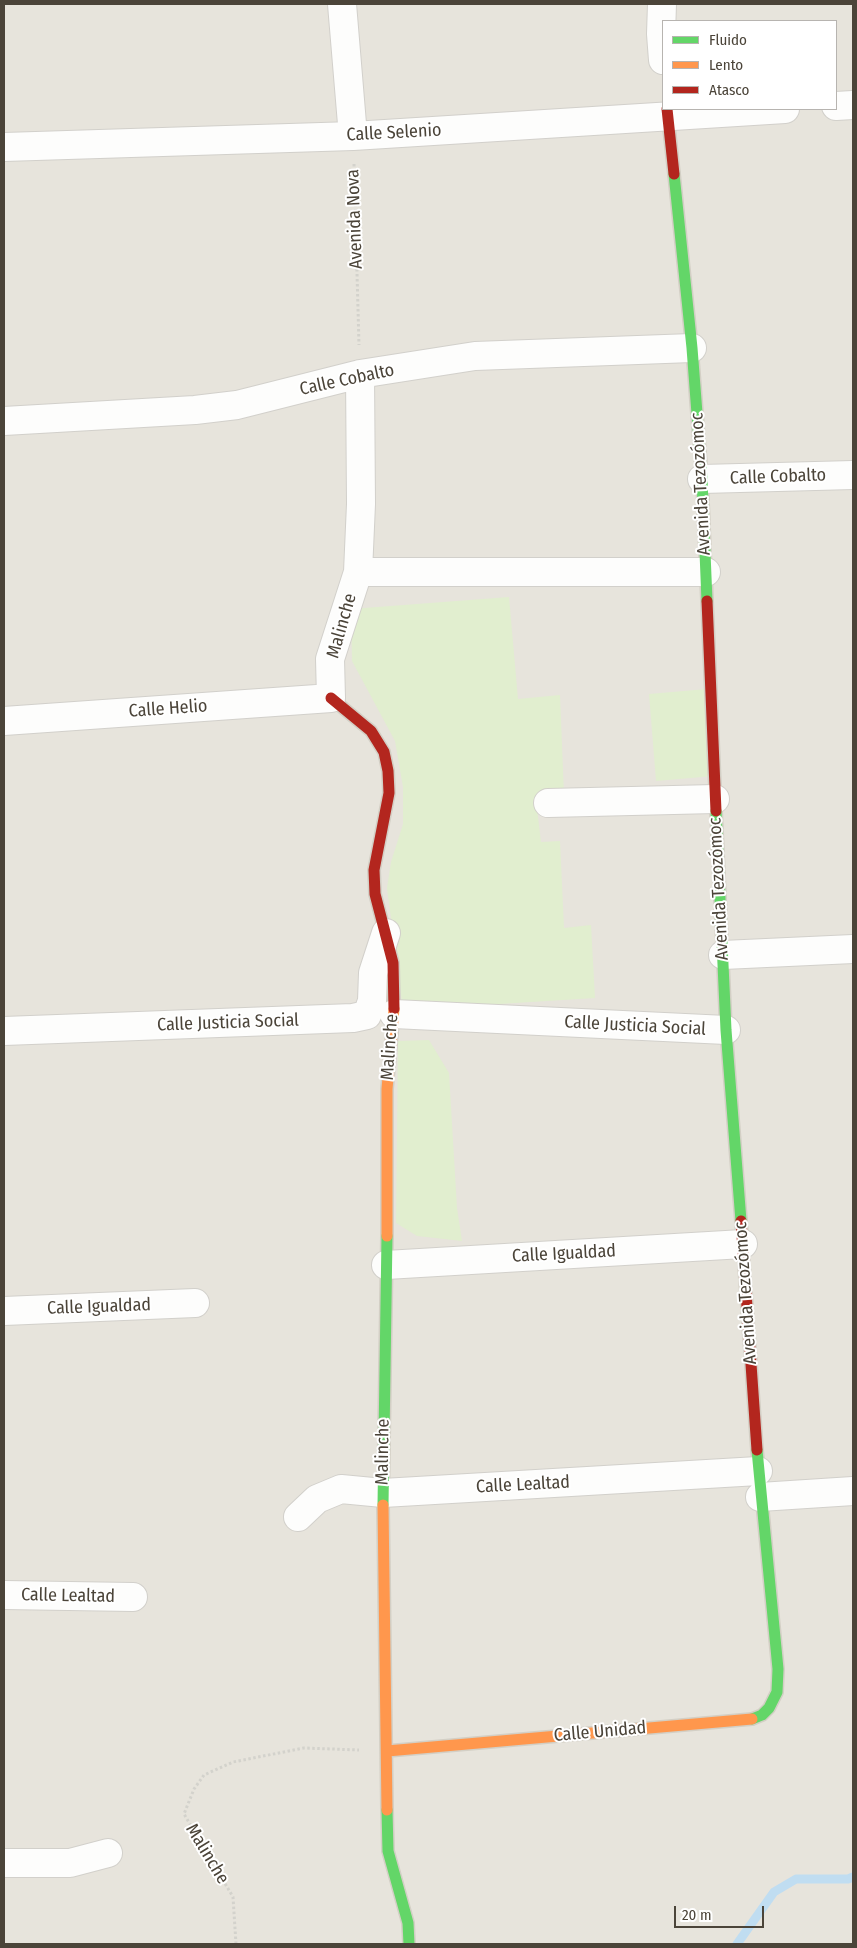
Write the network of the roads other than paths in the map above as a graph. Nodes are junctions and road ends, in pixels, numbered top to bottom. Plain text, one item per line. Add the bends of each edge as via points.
1 (342, 4) edge
2 (662, 4) edge
3 (662, 47) edge
4 (853, 105) edge
5 (837, 106) edge
6 (745, 110) edge
7 (667, 112) edge
8 (353, 136) junction
9 (4, 147) edge
10 (692, 348) junction
11 (360, 374) junction
12 (4, 421) edge
13 (853, 475) edge
14 (702, 480) junction
15 (358, 572) junction
16 (706, 572) junction
17 (331, 698) junction
18 (4, 721) edge
19 (715, 799) junction
20 (548, 803) dead end
21 (386, 933) junction
22 (853, 950) edge
23 (723, 955) junction
24 (394, 1014) junction
25 (726, 1030) junction
26 (4, 1031) edge
27 (743, 1244) junction
28 (386, 1265) junction
29 (195, 1304) dead end
30 (4, 1310) edge
31 (759, 1484) junction
32 (853, 1491) edge
33 (383, 1492) junction
34 (298, 1517) dead end
35 (4, 1596) edge
36 (132, 1597) dead end
37 (778, 1669) joint
38 (387, 1751) junction
39 (108, 1853) dead end
40 (4, 1863) edge
41 (409, 1944) edge

1 - 8 street
2 - 3 street
4 - 5 street
6 - 7 street, Calle Selenio
7 - 8 street, Calle Selenio
7 - 10 street, Avenida Tezozómoc
8 - 9 street, Calle Selenio
10 - 11 street, Calle Cobalto via 475,356
10 - 14 street, Avenida Tezozómoc
11 - 12 street, Calle Cobalto via 237,405
11 - 15 street, Malinche
13 - 14 street, Calle Cobalto
14 - 16 street, Avenida Tezozómoc
15 - 16 street
15 - 17 street, Malinche via 330,659
16 - 19 street, Avenida Tezozómoc
17 - 18 street, Calle Helio
17 - 21 street, Malinche via 370,731 384,752 389,792 374,870 375,894
19 - 20 street
19 - 23 street, Avenida Tezozómoc
21 - 24 street, Malinche via 392,963
21 - 26 street, Calle Justicia Social via 373,973 372,1001 367,1014 353,1018
22 - 23 street
23 - 25 street, Avenida Tezozómoc
24 - 25 street, Calle Justicia Social
24 - 28 street, Malinche via 387,1090
25 - 27 street, Avenida Tezozómoc
27 - 28 street, Calle Igualdad
27 - 31 street, Avenida Tezozómoc
28 - 33 street, Malinche
29 - 30 street, Calle Igualdad
31 - 32 street, Calle Lealtad
31 - 33 street, Calle Lealtad
31 - 37 street, Avenida Tezozómoc
33 - 34 street, Calle Lealtad via 341,1489 317,1499
33 - 38 street, Malinche
35 - 36 street, Calle Lealtad
37 - 38 street, Calle Unidad via 774,1702 762,1715 752,1718
38 - 41 street, Malinche via 388,1851 408,1923
39 - 40 street via 70,1862

